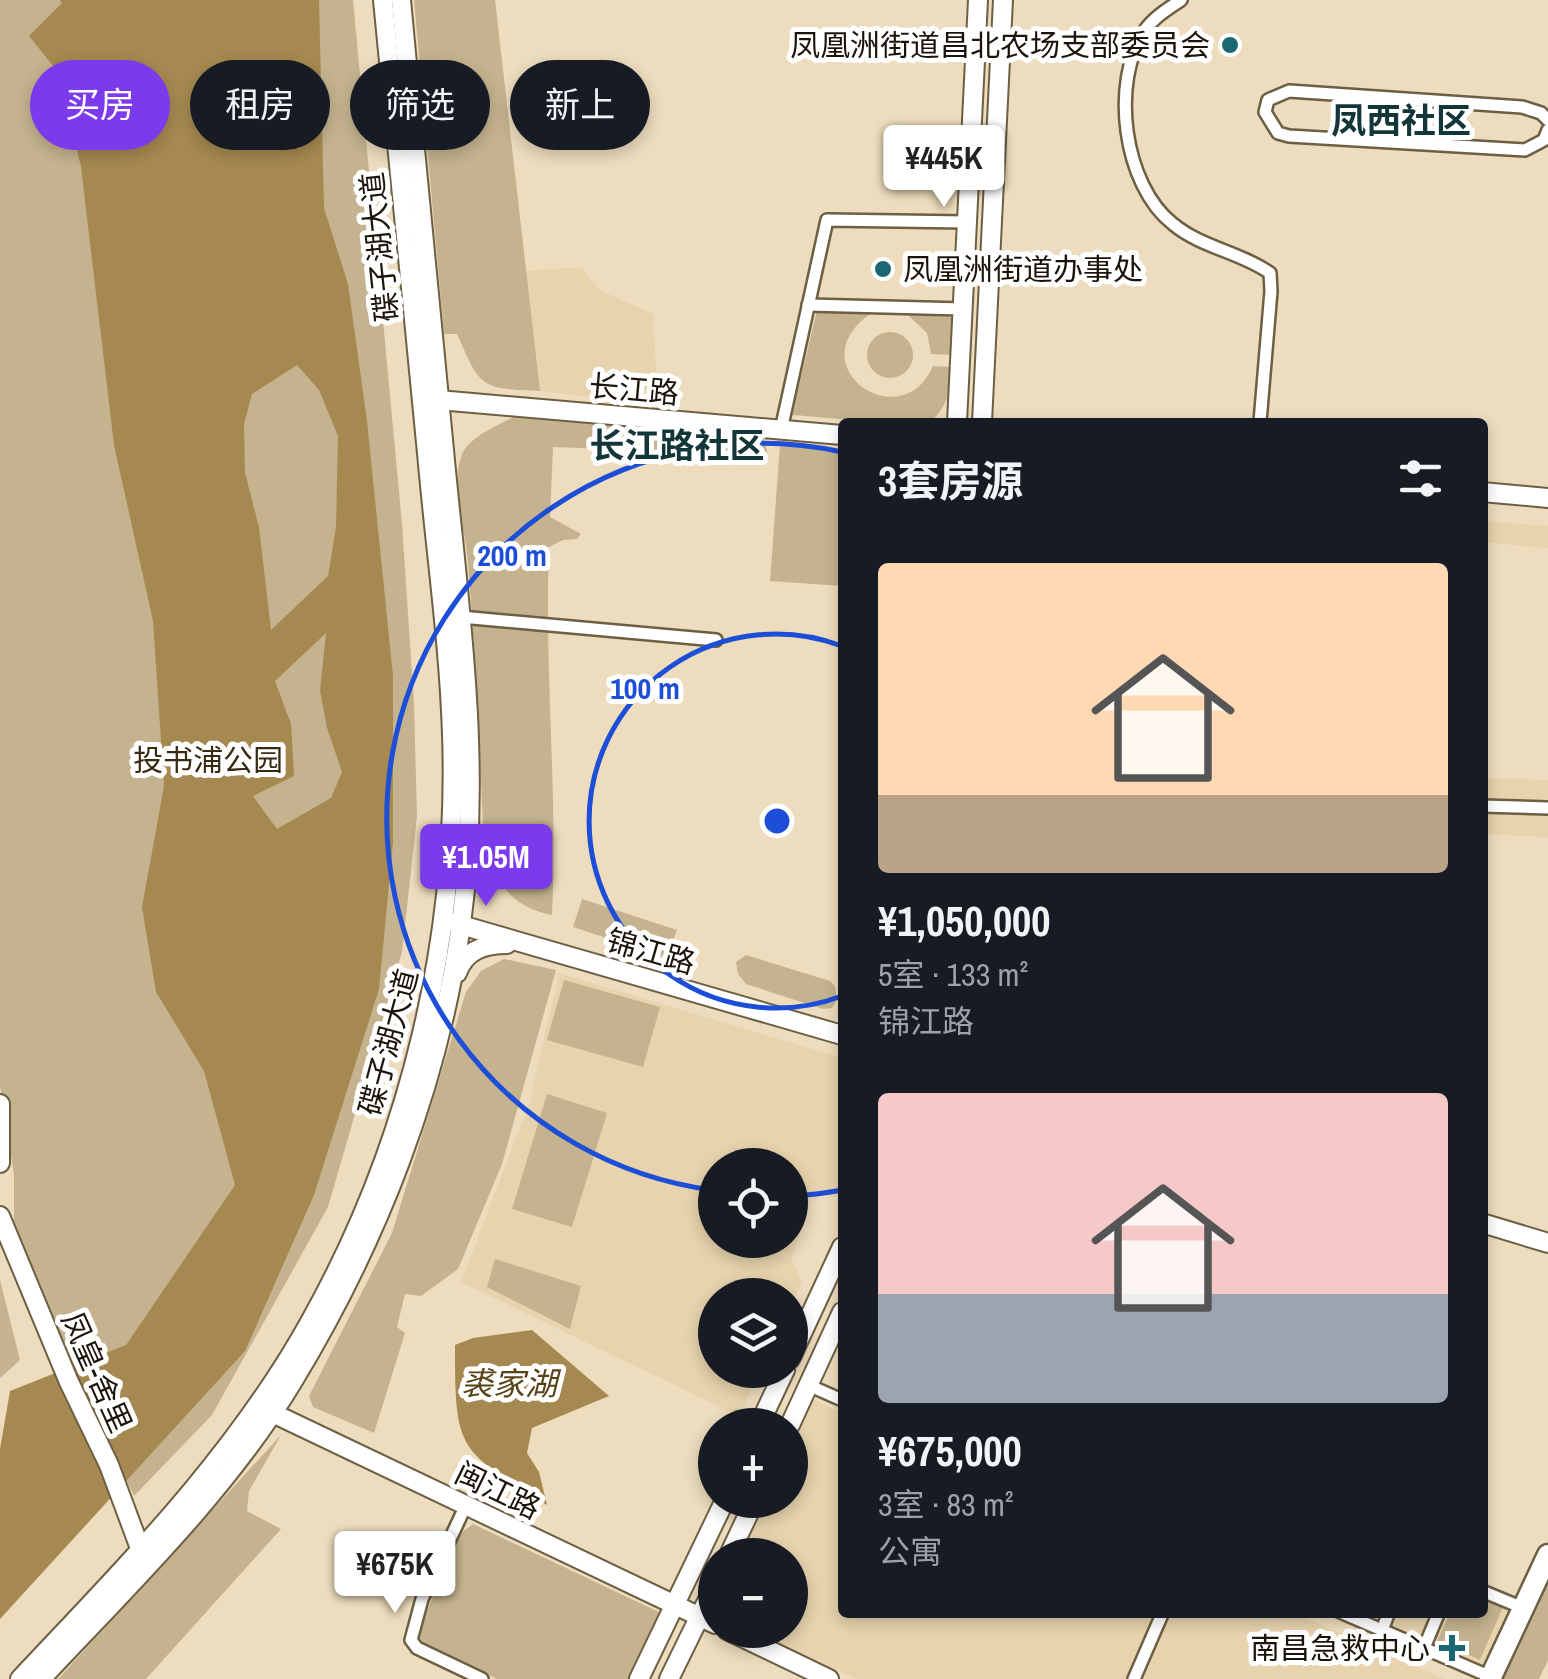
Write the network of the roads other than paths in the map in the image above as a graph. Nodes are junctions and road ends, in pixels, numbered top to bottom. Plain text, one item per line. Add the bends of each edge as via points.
1 (383, 0) edge
2 (402, 0) edge
3 (978, 0) edge
4 (1003, 0) edge
5 (1181, 0) edge
6 (1548, 120) edge
7 (1548, 130) edge
8 (967, 222) junction
9 (808, 305) junction
10 (963, 310) junction
11 (430, 399) junction
12 (957, 418) edge
13 (982, 418) edge
14 (1260, 418) edge
15 (781, 430) junction
16 (838, 435) edge
17 (1488, 493) edge
18 (1548, 498) edge
19 (461, 617) junction
20 (716, 640) dead end
21 (1488, 806) edge
22 (1548, 808) edge
23 (452, 923) junction
24 (528, 945) junction
25 (442, 1016) junction
26 (838, 1034) edge
27 (0, 1104) edge
28 (0, 1163) edge
29 (0, 1216) edge
30 (1488, 1225) edge
31 (1548, 1243) edge
32 (838, 1256) edge
33 (808, 1321) edge
34 (838, 1321) edge
35 (808, 1385) joint
36 (838, 1398) edge
37 (264, 1409) junction
38 (466, 1505) junction
39 (716, 1518) edge
40 (141, 1550) junction
41 (1548, 1555) edge
42 (1488, 1593) edge
43 (676, 1605) junction
44 (1523, 1608) junction
45 (698, 1616) edge
46 (1160, 1618) edge
47 (1354, 1618) edge
48 (1387, 1618) edge
49 (1436, 1618) edge
50 (1382, 1630) junction
51 (698, 1635) edge
52 (764, 1648) edge
53 (1424, 1648) junction
54 (1491, 1678) edge
55 (20, 1679) edge
56 (41, 1679) edge
57 (482, 1679) edge
58 (639, 1679) edge
59 (669, 1679) edge
60 (829, 1679) edge
61 (1134, 1679) edge

1 - 11 main road, 碟子湖大道
2 - 11 main road, 碟子湖大道
3 - 8 main road
4 - 13 main road
5 - 14 street via 1146,29 1134,53 1124,105 1128,136 1152,202 1173,225 1270,273
6 - 7 street via 1522,107 1288,91 1268,100 1265,112 1278,133 1288,136 1525,150
8 - 9 street via 826,220
8 - 10 main road
9 - 10 street
9 - 15 street
10 - 12 main road
11 - 15 main road, 长江路
11 - 19 main road, 碟子湖大道
11 - 23 main road, 碟子湖大道 via 452,734
15 - 16 main road, 长江路
17 - 18 main road
19 - 20 street
19 - 23 main road, 碟子湖大道 via 470,705 470,835
21 - 22 street
23 - 24 main road, 锦江路
23 - 25 main road, 碟子湖大道
23 - 37 main road, 碟子湖大道 via 411,1081 368,1204
24 - 25 main road via 483,946 466,956
24 - 26 main road, 锦江路
25 - 37 main road, 碟子湖大道 via 414,1122 364,1254 292,1383
27 - 28 main road
29 - 40 main road, 凤皇-舍里
30 - 31 main road
32 - 33 main road
34 - 35 main road
35 - 36 street
37 - 38 main road, 闽江路
37 - 40 main road, 碟子湖大道
37 - 56 main road, 碟子湖大道 via 241,1456 172,1540
38 - 43 main road, 闽江路
38 - 57 street via 422,1598 411,1640
39 - 43 main road
40 - 55 main road, 碟子湖大道
41 - 44 highway
42 - 44 street
43 - 45 main road, 闽江路
43 - 58 main road
44 - 54 highway
46 - 61 street
47 - 50 street
48 - 50 street
49 - 53 street
50 - 53 street
51 - 59 main road
52 - 60 main road
53 - 54 street

